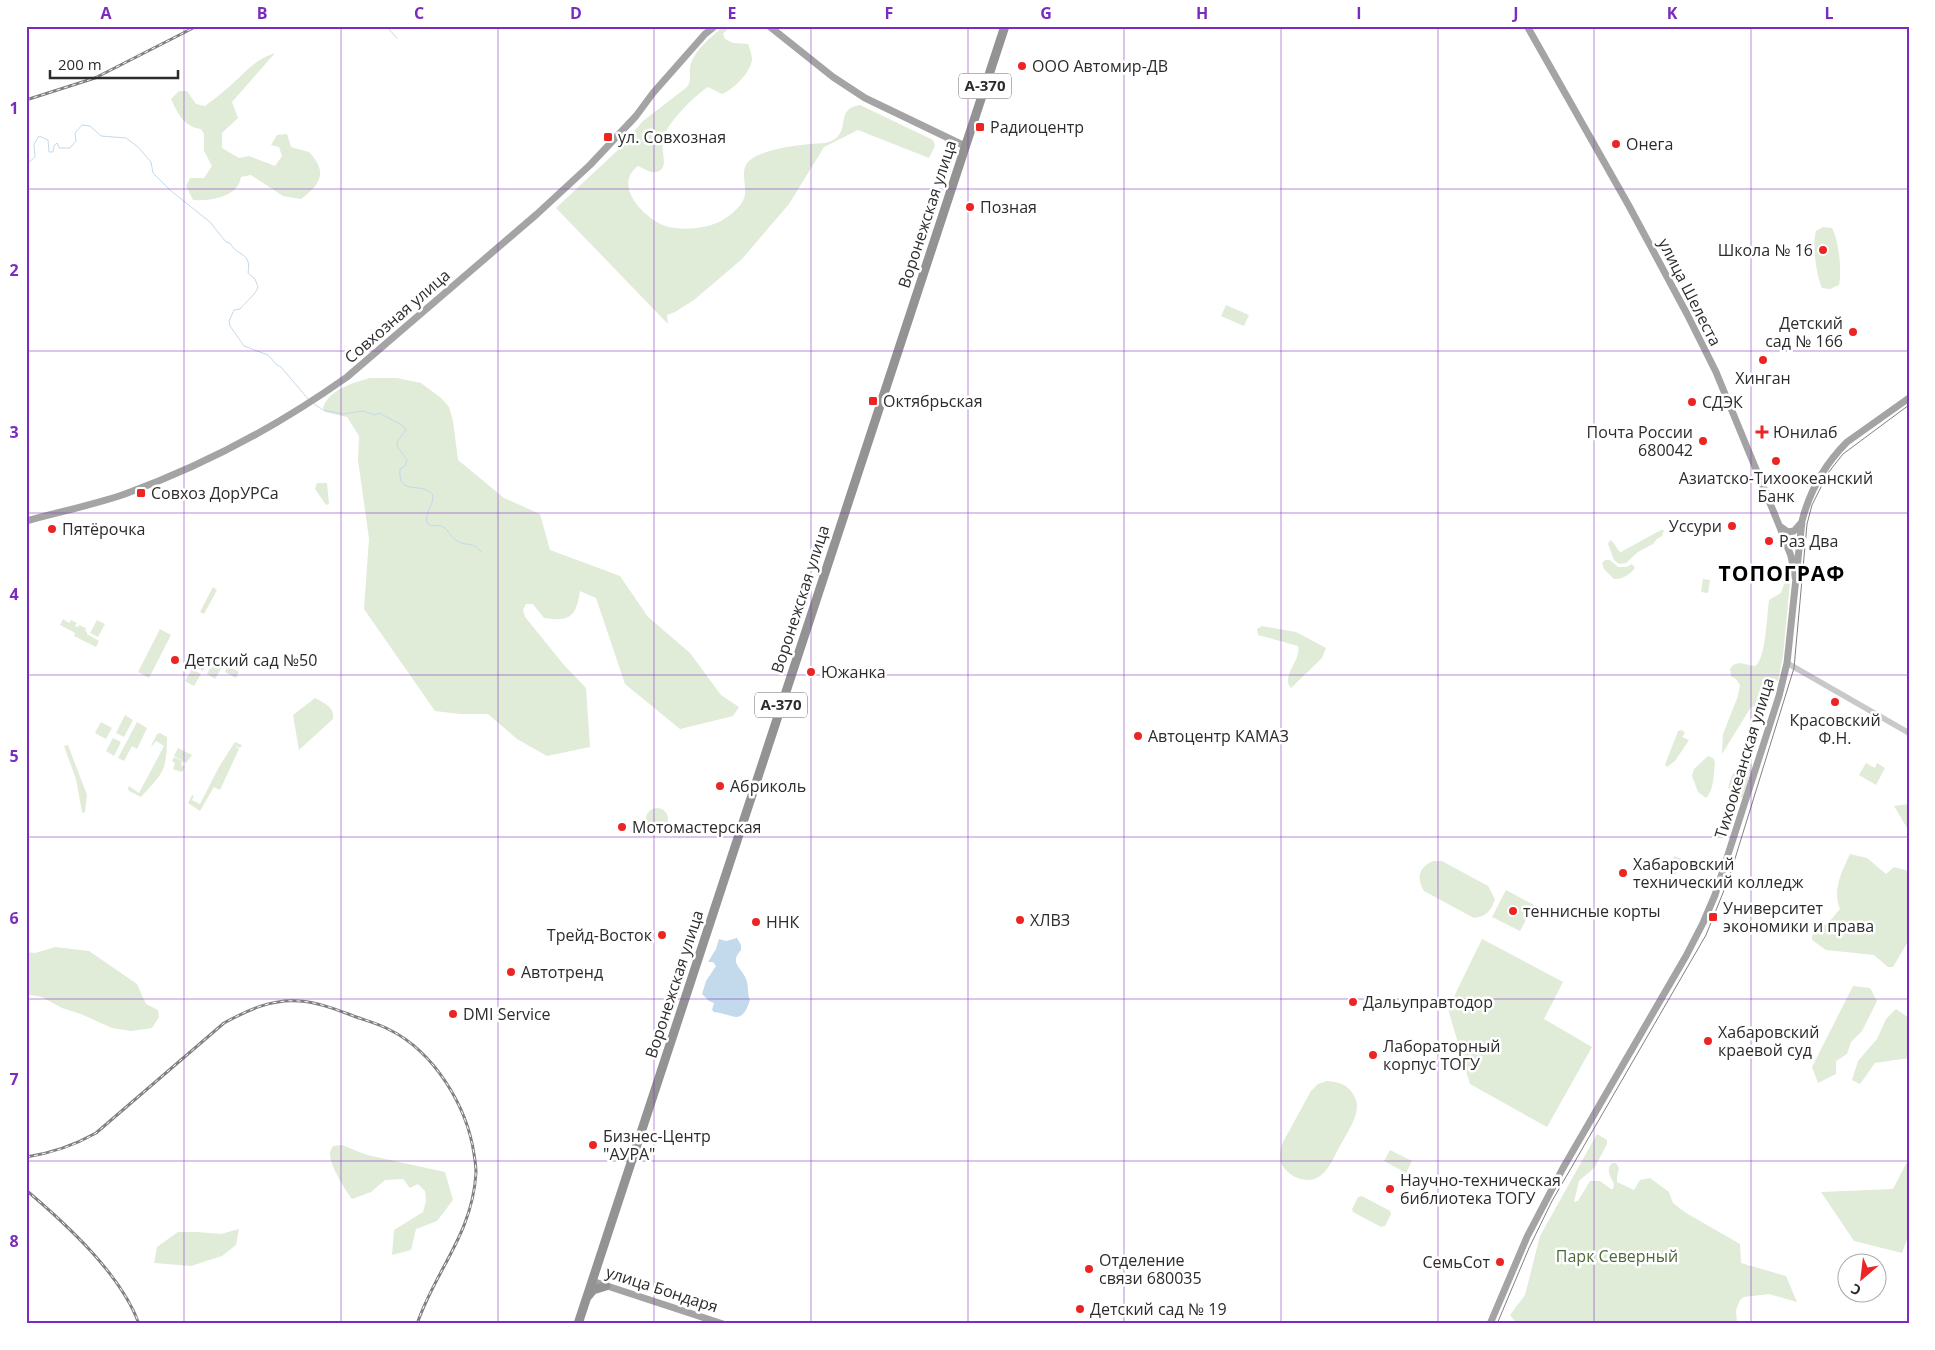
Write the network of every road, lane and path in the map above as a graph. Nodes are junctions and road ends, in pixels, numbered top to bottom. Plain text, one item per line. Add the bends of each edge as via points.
1 (715, 26) edge
2 (769, 26) edge
3 (1005, 26) edge
4 (1527, 26) edge
5 (965, 146) junction
6 (1909, 398) edge
7 (1802, 520) junction
8 (26, 521) edge
9 (1779, 525) junction
10 (1796, 585) junction
11 (1788, 663) junction
12 (1909, 733) edge
13 (598, 1265) junction
14 (592, 1281) junction
15 (606, 1286) junction
16 (587, 1298) junction
17 (578, 1324) edge
18 (723, 1324) edge
19 (1490, 1324) edge

1 - 8 main road, Совхозная улица via 590,165 537,214 319,397 236,447 180,473 123,494
2 - 5 main road via 865,98
3 - 5 highway, Воронежская улица / А-370
4 - 9 main road, улица Шелеста via 1687,314 1716,372
5 - 13 highway, Воронежская улица / А-370
6 - 7 main road, Тихоокеанская улица via 1847,442 1832,458 1807,501
7 - 9 main road via 1794,531 1788,532
7 - 10 main road, Тихоокеанская улица
9 - 10 main road, улица Шелеста
10 - 11 main road, Тихоокеанская улица
11 - 12 street
11 - 19 main road, Тихоокеанская улица via 1718,886 1703,923 1563,1168 1527,1237
13 - 14 highway, Воронежская улица / А-370
13 - 15 main road
14 - 15 main road, улица Бондаря
14 - 16 highway, Воронежская улица / А-370
15 - 16 highway via 593,1290
15 - 18 main road, улица Бондаря
16 - 17 highway, Воронежская улица / А-370

